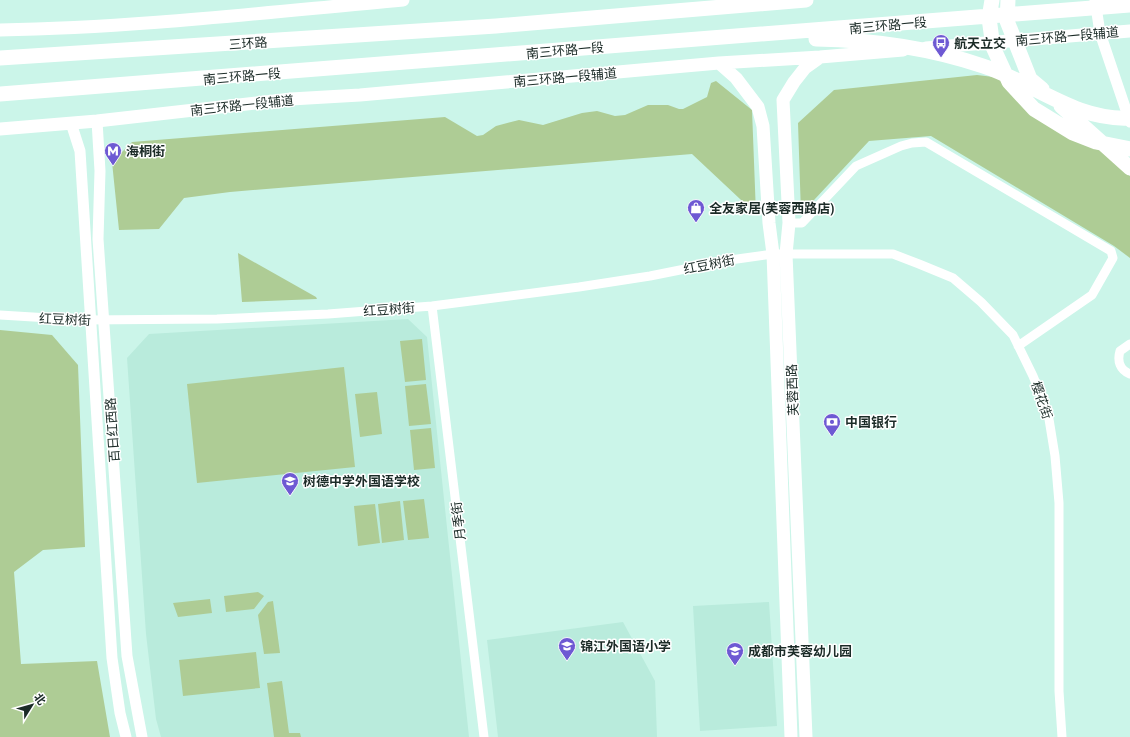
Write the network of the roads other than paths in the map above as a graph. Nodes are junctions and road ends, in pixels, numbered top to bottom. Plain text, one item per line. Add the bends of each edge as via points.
1 (403, 0) edge
2 (766, 0) edge
3 (806, 0) edge
4 (992, 0) edge
5 (1008, 0) edge
6 (1095, 0) edge
7 (1130, 5) edge
8 (735, 6) junction
9 (0, 30) edge
10 (1130, 31) edge
11 (1100, 33) junction
12 (721, 38) junction
13 (0, 58) edge
14 (820, 58) junction
15 (719, 63) junction
16 (0, 94) edge
17 (1130, 118) edge
18 (97, 121) junction
19 (1130, 122) edge
20 (71, 123) junction
21 (0, 129) edge
22 (1130, 149) edge
23 (1130, 168) edge
24 (788, 223) junction
25 (780, 254) junction
26 (432, 306) junction
27 (0, 315) edge
28 (91, 320) junction
29 (104, 320) junction
30 (1130, 344) edge
31 (1018, 346) junction
32 (1130, 374) edge
33 (126, 737) edge
34 (142, 737) edge
35 (484, 737) edge
36 (792, 737) edge
37 (806, 737) edge
38 (1062, 737) edge

1 - 9 main road via 199,18
2 - 8 highway
3 - 8 highway
4 - 22 highway via 989,18 992,47 1009,82 1034,109 1073,133 1096,142
5 - 23 highway via 1007,21 1030,79
6 - 11 street
7 - 12 highway, 南三环路一段
8 - 13 highway, 三环路 via 496,26
10 - 11 main road, 南三环路一段辅道
11 - 14 main road, 南三环路一段辅道
11 - 19 street
12 - 16 highway, 南三环路一段
12 - 17 highway via 846,39 935,53 984,66 1095,116
14 - 15 main road, 南三环路一段辅道
14 - 24 main road, 芙蓉西路 via 805,68 783,100
15 - 18 main road, 南三环路一段辅道 via 291,100
15 - 25 main road, 芙蓉西路 via 736,78 758,107 762,120 769,223
18 - 20 main road, 南三环路一段辅道
18 - 29 street, 百日红西路 via 100,171 98,239
20 - 21 main road, 南三环路一段辅道
20 - 28 street, 百日红西路 via 80,151
24 - 25 main road, 芙蓉西路
24 - 31 street via 802,223 856,166 901,146 926,142 1111,251 1113,258 1092,295
25 - 26 street, 红豆树街 via 730,260 579,287
25 - 31 street, 樱花街 via 893,254 920,264 953,278 1013,335
25 - 36 main road, 芙蓉西路
25 - 37 main road, 芙蓉西路
26 - 29 street, 红豆树街 via 217,319
26 - 35 street, 月季街
27 - 28 street, 红豆树街
28 - 29 street, 红豆树街
28 - 33 street, 百日红西路 via 112,658
29 - 34 street, 百日红西路 via 127,656
30 - 32 street via 1120,351 1118,361 1123,370
31 - 38 street, 樱花街 via 1048,413 1055,456 1059,503 1058,691

